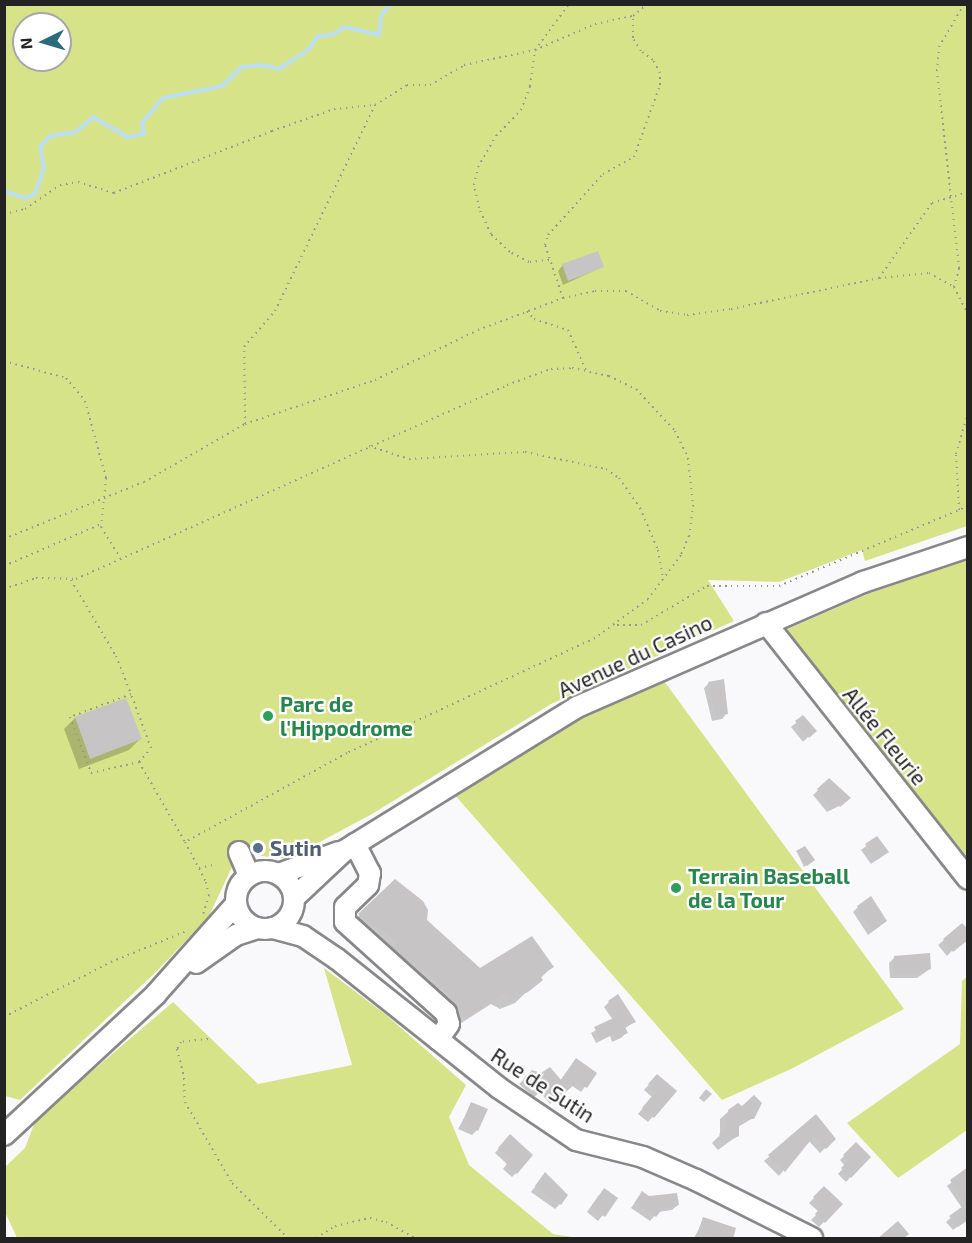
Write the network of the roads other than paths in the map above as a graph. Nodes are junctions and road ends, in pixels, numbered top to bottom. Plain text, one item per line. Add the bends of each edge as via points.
1 (968, 547) edge
2 (766, 623) junction
3 (350, 847) junction
4 (239, 852) dead end
5 (279, 874) junction
6 (249, 875) junction
7 (968, 879) edge
8 (293, 903) junction
9 (236, 904) junction
10 (265, 928) junction
11 (337, 959) junction
12 (156, 994) junction
13 (438, 1040) junction
14 (4, 1135) edge
15 (812, 1239) edge

1 - 2 street, Avenue du Casino via 863,582
2 - 3 street, Avenue du Casino via 577,707
2 - 7 street, Allée Fleurie
3 - 5 street
3 - 8 street
3 - 13 street via 370,873 368,885 345,907 345,922 446,1013 449,1024
4 - 6 street
5 - 6 street via 264,870
5 - 8 street via 292,889
6 - 9 street via 238,887
8 - 10 street via 282,924
8 - 11 street, Rue de Sutin via 303,927
9 - 10 street via 243,919
9 - 12 street
10 - 11 street, Rue de Sutin via 303,936
10 - 12 street via 219,945
11 - 13 street, Rue de Sutin
12 - 14 street
13 - 15 street, Rue de Sutin via 499,1088 576,1140 643,1157 696,1179

